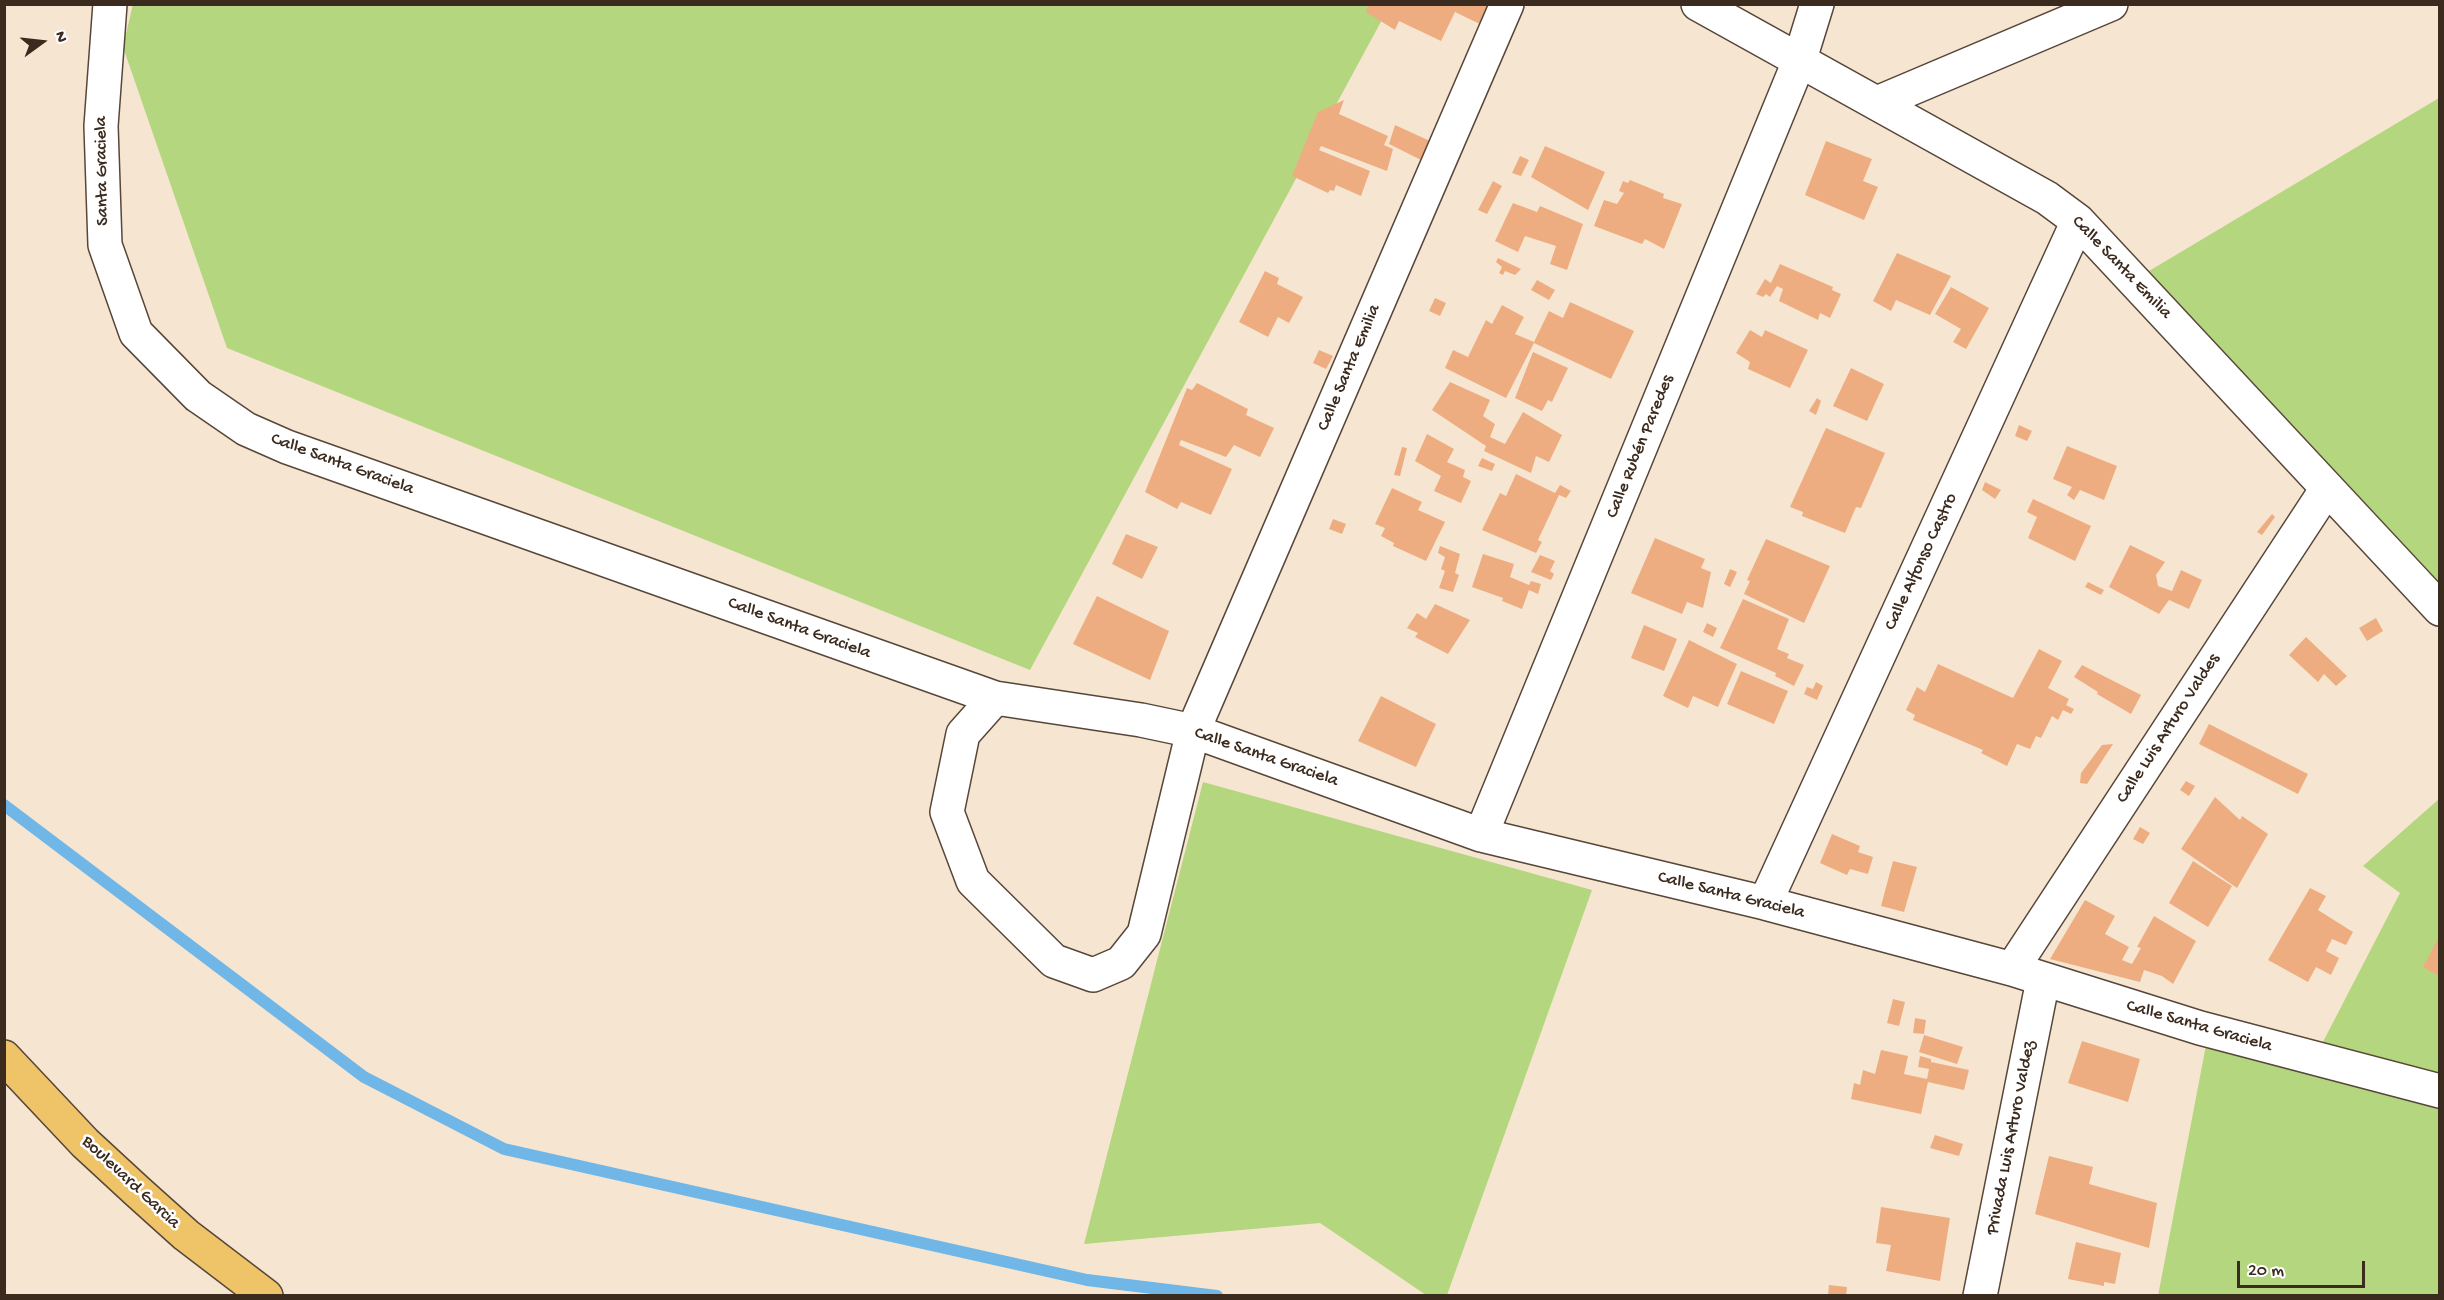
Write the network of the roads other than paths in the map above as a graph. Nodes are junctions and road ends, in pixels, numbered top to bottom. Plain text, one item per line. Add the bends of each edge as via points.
1 (110, 4) edge
2 (1507, 4) edge
3 (1698, 4) edge
4 (1817, 4) edge
5 (2111, 4) edge
6 (1800, 59) junction
7 (1877, 103) junction
8 (2078, 221) junction
9 (136, 333) joint
10 (2326, 490) junction
11 (2439, 609) edge
12 (995, 698) junction
13 (1193, 731) junction
14 (1481, 835) junction
15 (1765, 903) junction
16 (2012, 969) junction
17 (2043, 980) junction
18 (4, 1057) edge
19 (2439, 1091) edge
20 (266, 1296) edge
21 (1980, 1296) edge

1 - 9 street, Santa Graciela via 101,126 105,245
2 - 13 street, Calle Santa Emilia
3 - 6 street, Calle Santa Emilia
4 - 6 street, Calle Rubén Paredes
5 - 7 street
6 - 7 street, Calle Santa Emilia
6 - 14 street, Calle Rubén Paredes
7 - 8 street, Calle Santa Emilia via 2047,198
8 - 10 street, Calle Santa Emilia
8 - 15 street, Calle Alfonso Castro
9 - 12 street, Calle Santa Graciela via 198,396 246,429 287,447
10 - 11 street, Calle Santa Emilia
10 - 16 street, Calle Luis Arturo Valdes
12 - 13 street, Calle Santa Graciela
12 - 13 street, Calle Santa Emilia via 963,734 947,812 973,881 1054,961 1093,975 1121,963 1144,934
13 - 14 street, Calle Santa Graciela
14 - 15 street, Calle Santa Graciela
15 - 16 street, Calle Santa Graciela
16 - 17 street, Calle Santa Graciela
17 - 19 street, Calle Santa Graciela via 2211,1031
17 - 21 street, Privada Luis Arturo Valdez
18 - 20 main road, Boulevard Garcia via 85,1143 137,1191 186,1235

